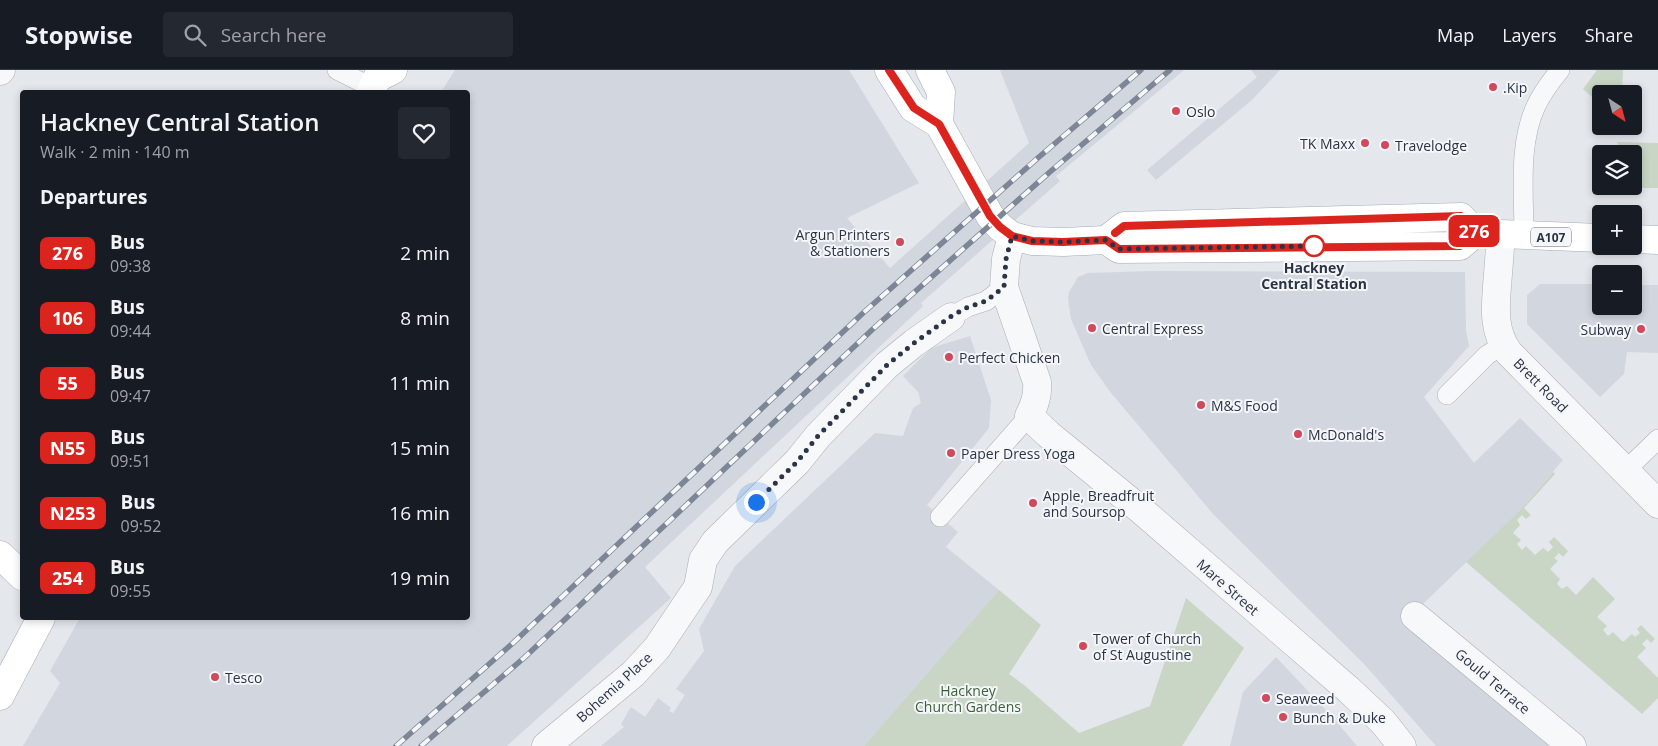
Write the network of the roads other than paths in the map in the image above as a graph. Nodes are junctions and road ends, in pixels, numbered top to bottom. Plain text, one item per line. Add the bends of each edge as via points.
1 (337, 70) edge
2 (890, 70) edge
3 (930, 70) edge
4 (1560, 70) edge
5 (378, 80) edge
6 (939, 124) junction
7 (1500, 235) junction
8 (1012, 236) junction
9 (1592, 238) edge
10 (1642, 239) edge
11 (1658, 240) edge
12 (1004, 287) junction
13 (950, 317) joint
14 (1503, 345) junction
15 (1448, 395) dead end
16 (1038, 425) junction
17 (1658, 439) edge
18 (1625, 471) junction
19 (1658, 504) edge
20 (940, 517) dead end
21 (0, 556) edge
22 (20, 574) edge
23 (1415, 616) dead end
24 (40, 620) edge
25 (0, 696) edge
26 (546, 746) edge
27 (1402, 746) edge
28 (1572, 746) edge

1 - 5 lane
2 - 6 main road via 914,108
3 - 6 main road via 941,92
4 - 7 lane via 1536,105
6 - 8 main road via 990,216
7 - 8 main road via 1460,246 1119,249 1106,240 1032,241
7 - 9 main road, A107
7 - 14 street, Brett Road via 1495,316
8 - 12 street
10 - 11 main road
12 - 13 lane, Bohemia Place via 986,301
12 - 16 street via 1037,382 1034,406
13 - 26 street, Bohemia Place via 887,365 797,462 715,542 704,560 698,587 657,648 633,674
14 - 15 lane via 1487,355
14 - 18 street, Brett Road
16 - 20 lane
16 - 27 street, Mare Street via 1349,690 1383,722
17 - 18 lane
18 - 19 street, Brett Road
21 - 22 main road
23 - 28 street, Gould Terrace
24 - 25 main road

